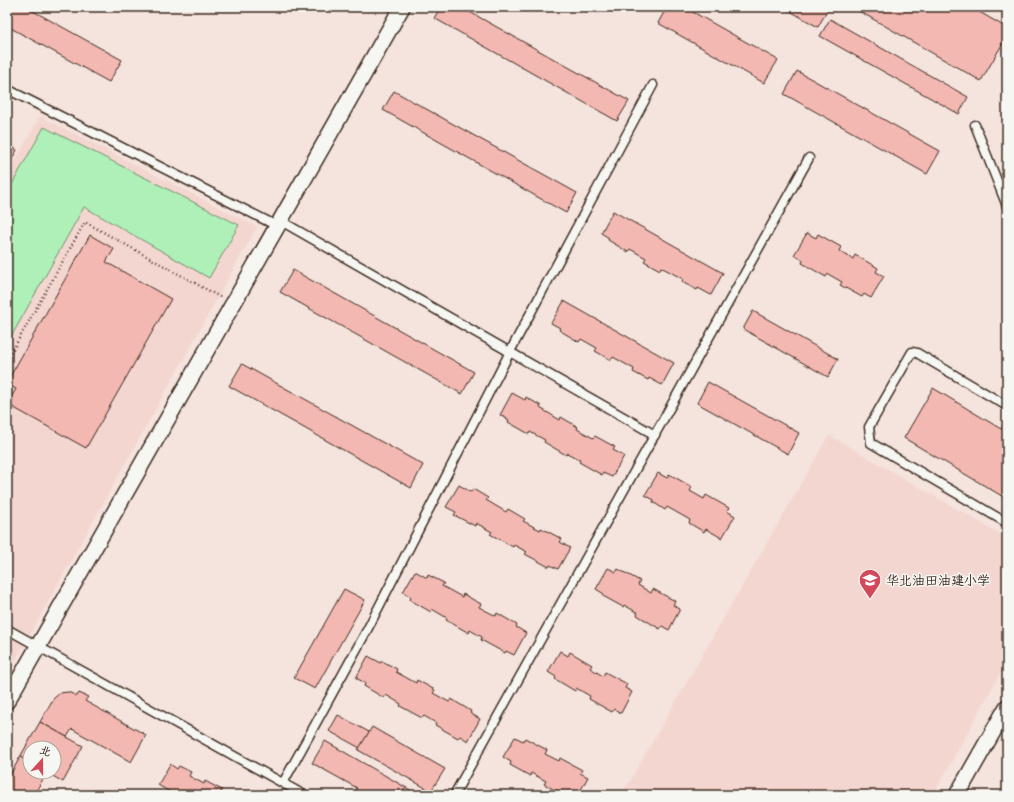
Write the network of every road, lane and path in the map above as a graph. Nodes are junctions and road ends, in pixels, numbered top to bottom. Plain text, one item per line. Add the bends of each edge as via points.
1 (402, 7) edge
2 (653, 85) dead end
3 (7, 89) edge
4 (975, 125) dead end
5 (809, 158) dead end
6 (1007, 206) edge
7 (279, 223) junction
8 (232, 304) junction
9 (510, 352) junction
10 (7, 360) edge
11 (1007, 406) edge
12 (655, 435) junction
13 (1007, 523) edge
14 (7, 629) edge
15 (38, 647) junction
16 (7, 701) edge
17 (1007, 707) edge
18 (283, 783) junction
19 (304, 795) edge
20 (454, 795) edge
21 (957, 795) edge

1 - 7 street
2 - 9 lane
3 - 7 lane
4 - 6 lane
5 - 12 lane
7 - 8 street
7 - 9 lane
8 - 10 path via 85,222
8 - 15 street
9 - 12 lane
9 - 18 lane via 366,632
11 - 13 lane via 912,352 869,427 871,443
12 - 20 lane
14 - 15 lane
15 - 16 street
15 - 18 lane
17 - 21 street
18 - 19 lane

